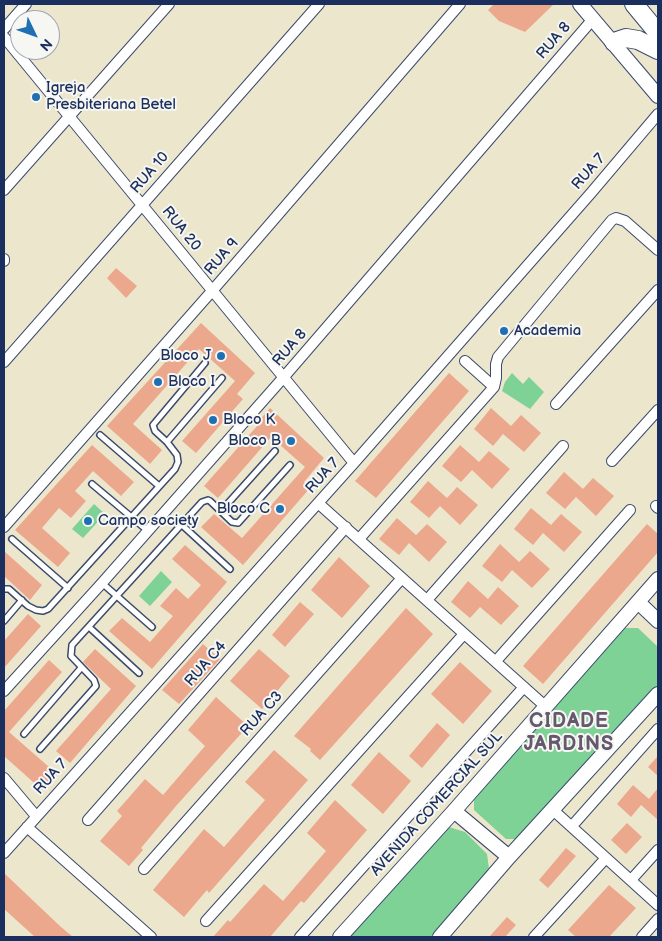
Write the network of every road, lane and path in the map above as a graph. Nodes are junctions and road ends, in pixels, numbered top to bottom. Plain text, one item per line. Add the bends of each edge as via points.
1 (26, 4) edge
2 (169, 4) edge
3 (319, 4) edge
4 (460, 4) edge
5 (580, 4) edge
6 (634, 4) edge
7 (592, 19) junction
8 (4, 29) edge
9 (658, 33) edge
10 (4, 37) edge
11 (614, 42) junction
12 (658, 50) edge
13 (658, 96) edge
14 (658, 114) edge
15 (70, 116) junction
16 (4, 190) edge
17 (142, 206) junction
18 (658, 250) edge
19 (658, 290) edge
20 (212, 291) junction
21 (465, 361) dead end
22 (4, 362) edge
23 (205, 363) dead end
24 (222, 378) dead end
25 (284, 378) junction
26 (494, 387) junction
27 (556, 404) dead end
28 (658, 410) edge
29 (100, 435) dead end
30 (167, 442) junction
31 (563, 446) dead end
32 (275, 451) dead end
33 (612, 461) dead end
34 (354, 463) junction
35 (290, 465) dead end
36 (92, 484) dead end
37 (159, 486) junction
38 (318, 503) junction
39 (630, 510) dead end
40 (221, 511) junction
41 (131, 517) junction
42 (182, 525) junction
43 (4, 527) edge
44 (346, 528) junction
45 (148, 532) junction
46 (358, 539) junction
47 (12, 540) dead end
48 (230, 569) dead end
49 (402, 578) junction
50 (658, 579) edge
51 (102, 583) junction
52 (68, 588) junction
53 (4, 589) edge
54 (118, 596) junction
55 (22, 600) junction
56 (427, 600) junction
57 (638, 602) junction
58 (4, 621) edge
59 (658, 621) edge
60 (89, 627) junction
61 (152, 627) dead end
62 (464, 634) junction
63 (496, 661) junction
64 (81, 668) junction
65 (139, 673) dead end
66 (524, 687) junction
67 (4, 691) edge
68 (658, 694) edge
69 (545, 706) junction
70 (658, 730) edge
71 (24, 734) dead end
72 (40, 749) dead end
73 (4, 778) edge
74 (553, 810) junction
75 (454, 811) junction
76 (36, 816) junction
77 (88, 820) dead end
78 (572, 826) junction
79 (27, 827) junction
80 (658, 850) edge
81 (4, 853) edge
82 (509, 857) junction
83 (606, 858) junction
84 (144, 869) dead end
85 (631, 880) junction
86 (658, 905) edge
87 (658, 919) edge
88 (206, 921) dead end
89 (151, 937) edge
90 (300, 937) edge
91 (340, 937) edge
92 (440, 937) edge
93 (534, 937) edge
94 (642, 937) edge

1 - 8 street
2 - 15 street
3 - 17 street, RUA 10
4 - 20 street, RUA 9
5 - 7 street
6 - 9 highway
7 - 11 street
7 - 25 street, RUA 8
10 - 15 street, RUA 20
11 - 12 highway via 626,38 638,40
11 - 13 street
14 - 34 street, RUA 7
15 - 16 street
15 - 17 street, RUA 20
17 - 20 street, RUA 20
17 - 22 street, RUA 10
18 - 26 street via 625,220 616,218 609,223 498,357
19 - 27 street
20 - 25 street, RUA 20
20 - 43 street, RUA 9
21 - 26 street
23 - 30 lane via 153,425
24 - 30 lane
25 - 34 street, RUA 20
25 - 45 street, RUA 8
26 - 46 street
28 - 33 street
29 - 37 lane
30 - 37 lane via 178,462
31 - 56 street
32 - 40 lane
34 - 38 street, RUA 7
35 - 40 lane via 238,523 232,522
36 - 41 lane
37 - 41 lane
38 - 44 street
38 - 76 street, RUA 7
39 - 63 street
40 - 42 lane via 204,500
41 - 45 lane
41 - 52 lane
42 - 48 lane
42 - 54 lane
44 - 46 street
44 - 77 street, RUA C4
45 - 51 street, RUA 8
46 - 49 street
47 - 52 lane
49 - 56 street
49 - 84 street, RUA C3
50 - 57 street, AVENIDA COMERCIAL SUL
51 - 54 lane
51 - 67 street, RUA 8
52 - 55 lane via 43,612
53 - 55 lane via 9,589
54 - 60 lane
54 - 61 lane
55 - 58 lane
56 - 62 street
57 - 59 street
57 - 69 street, AVENIDA COMERCIAL SUL
60 - 64 lane via 71,650 71,656
60 - 65 lane
62 - 63 street
62 - 88 street
63 - 66 street
64 - 71 lane
64 - 72 lane via 96,686
66 - 69 street
66 - 90 street
68 - 74 street
69 - 75 street, AVENIDA COMERCIAL SUL
70 - 78 street
73 - 76 street
74 - 78 street
74 - 82 street
75 - 82 street
75 - 91 street, AVENIDA COMERCIAL SUL
76 - 79 street, RUA 7
78 - 83 street
79 - 81 street, RUA 7
79 - 89 street
80 - 85 street
82 - 92 street
83 - 85 street
83 - 93 street
85 - 86 street
87 - 94 street

